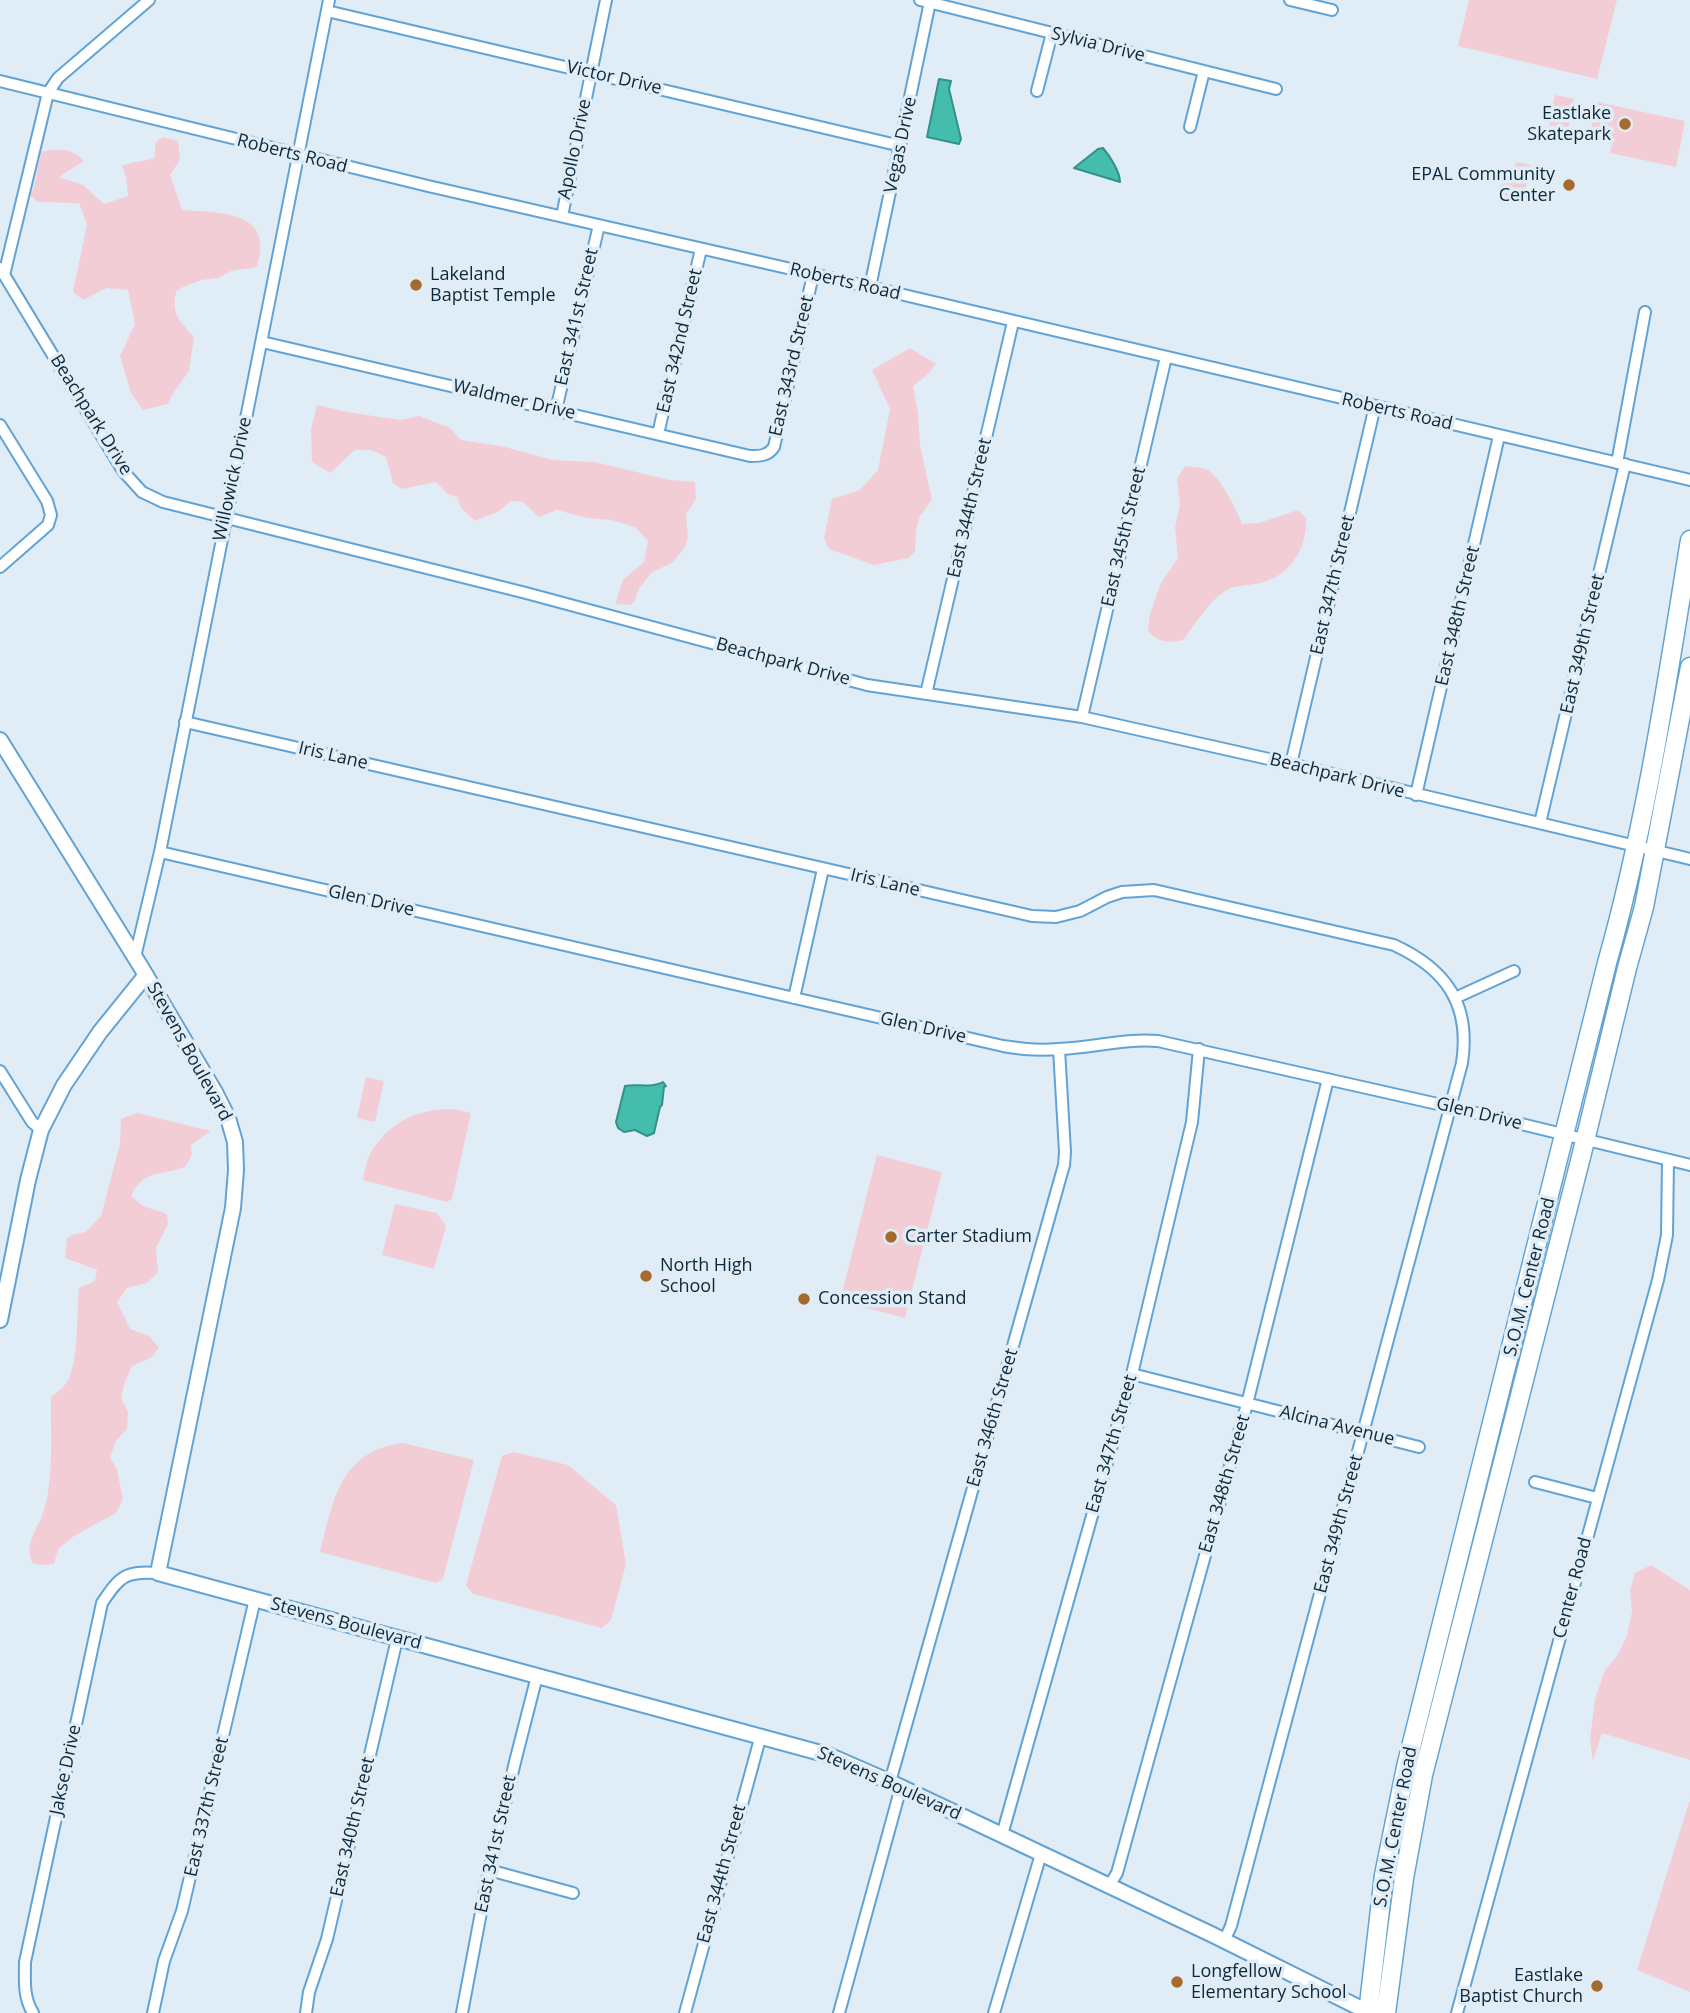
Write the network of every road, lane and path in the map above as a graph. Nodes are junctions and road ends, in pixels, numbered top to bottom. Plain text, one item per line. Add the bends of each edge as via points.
1 (149, 0) edge
2 (606, 0) edge
3 (1290, 0) edge
4 (925, 1) edge
5 (328, 6) edge
6 (1332, 10) dead end
7 (1052, 33) junction
8 (1204, 71) junction
9 (591, 73) junction
10 (0, 81) edge
11 (1276, 89) dead end
12 (1037, 91) dead end
13 (48, 93) junction
14 (1190, 127) dead end
15 (901, 146) junction
16 (298, 155) junction
17 (562, 216) junction
18 (599, 225) junction
19 (701, 249) junction
20 (2, 271) edge
21 (813, 275) junction
22 (870, 287) junction
23 (1645, 312) dead end
24 (1013, 322) junction
25 (262, 342) junction
26 (1166, 357) junction
27 (1375, 407) junction
28 (555, 410) junction
29 (0, 425) edge
30 (658, 434) junction
31 (1499, 436) junction
32 (766, 454) joint
33 (1621, 464) junction
34 (1690, 480) edge
35 (225, 517) junction
36 (1690, 540) edge
37 (0, 567) edge
38 (1690, 667) edge
39 (926, 694) junction
40 (1082, 717) junction
41 (184, 722) junction
42 (0, 740) edge
43 (1292, 764) junction
44 (1416, 795) junction
45 (1540, 823) junction
46 (1635, 847) junction
47 (1654, 851) junction
48 (160, 852) junction
49 (1690, 859) edge
50 (823, 869) junction
51 (135, 957) junction
52 (1514, 971) dead end
53 (146, 975) junction
54 (794, 998) junction
55 (1455, 998) junction
56 (1059, 1049) junction
57 (1199, 1049) junction
58 (0, 1071) edge
59 (1328, 1079) junction
60 (1451, 1107) junction
61 (41, 1130) junction
62 (1565, 1135) junction
63 (1585, 1140) junction
64 (1668, 1160) junction
65 (1690, 1164) edge
66 (0, 1320) edge
67 (1132, 1374) junction
68 (1247, 1404) junction
69 (1363, 1433) junction
70 (1419, 1447) dead end
71 (1535, 1482) dead end
72 (1597, 1497) junction
73 (158, 1573) junction
74 (255, 1599) junction
75 (397, 1639) junction
76 (537, 1676) junction
77 (761, 1735) junction
78 (896, 1784) junction
79 (1002, 1835) junction
80 (1041, 1854) junction
81 (489, 1870) junction
82 (1110, 1886) junction
83 (573, 1893) dead end
84 (1224, 1941) junction
85 (31, 2009) edge
86 (462, 2011) edge
87 (153, 2013) edge
88 (306, 2013) edge
89 (476, 2013) edge
90 (685, 2013) edge
91 (839, 2013) edge
92 (994, 2013) edge
93 (1373, 2013) edge
94 (1457, 2013) edge

1 - 13 street via 58,79
2 - 9 street, Apollo Drive
3 - 6 street
4 - 7 street, Sylvia Drive
4 - 15 street, Vegas Drive
5 - 9 street, Victor Drive
5 - 16 street, Willowick Drive
7 - 8 street, Sylvia Drive
7 - 12 street
8 - 11 street, Sylvia Drive
8 - 14 street
9 - 15 street, Victor Drive
9 - 17 street, Apollo Drive
10 - 13 street, Roberts Road
13 - 16 street, Roberts Road
13 - 20 street
15 - 22 street, Vegas Drive
16 - 17 street, Roberts Road
16 - 25 street, Willowick Drive
17 - 18 street, Roberts Road
18 - 19 street, Roberts Road
18 - 28 street, East 341st Street
19 - 21 street, Roberts Road
19 - 30 street, East 342nd Street
20 - 35 street, Beachpark Drive via 133,484 163,502
21 - 22 street, Roberts Road
21 - 32 street, East 343rd Street via 774,447
22 - 24 street, Roberts Road
23 - 33 street, East 349th Street
24 - 26 street, Roberts Road
24 - 39 street, East 344th Street
25 - 28 street, Waldmer Drive
25 - 35 street, Willowick Drive
26 - 27 street, Roberts Road
26 - 40 street, East 345th Street
27 - 31 street, Roberts Road
27 - 43 street, East 347th Street
28 - 30 street, Waldmer Drive
29 - 37 street via 51,515 48,525
30 - 32 street, Waldmer Drive via 750,456
31 - 33 street, Roberts Road
31 - 44 street, East 348th Street
33 - 34 street, Roberts Road
33 - 45 street, East 349th Street
35 - 39 street, Beachpark Drive via 867,685
35 - 41 street, Willowick Drive
36 - 46 main road, S.O.M. Center Road
38 - 47 main road, S.O.M. Center Road
39 - 40 street, Beachpark Drive
40 - 43 street, Beachpark Drive
41 - 48 street, Willowick Drive
41 - 50 street, Iris Lane
42 - 51 street, Stevens Boulevard
43 - 44 street, Beachpark Drive
44 - 45 street, Beachpark Drive
45 - 46 street, Beachpark Drive
46 - 47 street, Beachpark Drive
46 - 62 main road, S.O.M. Center Road
47 - 49 street, Beachpark Drive
47 - 63 main road, S.O.M. Center Road
48 - 51 street, Willowick Drive
48 - 54 street, Glen Drive
50 - 54 street
50 - 55 street, Iris Lane via 1032,916 1056,917 1122,892 1154,890 1394,944 1430,965
51 - 53 street, Stevens Boulevard
52 - 55 street
53 - 61 street via 100,1032
53 - 73 street, Stevens Boulevard via 228,1118 236,1170 233,1208
54 - 56 street, Glen Drive via 1003,1046
55 - 60 street, Iris Lane via 1465,1043
56 - 57 street, Glen Drive via 1145,1040
56 - 78 street, East 346th Street via 1063,1166
57 - 59 street, Glen Drive
57 - 67 street, East 347th Street via 1192,1122
58 - 61 street
59 - 60 street, Glen Drive
59 - 68 street, East 348th Street
60 - 62 street, Glen Drive
60 - 69 street, East 349th Street
61 - 66 street
62 - 63 street, Glen Drive
62 - 93 main road, S.O.M. Center Road via 1406,1767 1384,1875
63 - 64 street, Glen Drive
63 - 93 main road, S.O.M. Center Road via 1423,1775
64 - 65 street, Glen Drive
64 - 72 street, Center Road via 1667,1236 1658,1280
67 - 68 street, Alcina Avenue
67 - 79 street, East 347th Street
68 - 69 street, Alcina Avenue
68 - 82 street, East 348th Street
69 - 70 street, Alcina Avenue
69 - 84 street, East 349th Street
71 - 72 street
72 - 94 street, Center Road
73 - 74 street, Stevens Boulevard
73 - 85 street, Jakse Drive via 138,1572 117,1581 102,1603 25,1962 24,1987
74 - 75 street, Stevens Boulevard
74 - 87 street, East 337th Street via 182,1911 164,1961
75 - 76 street, Stevens Boulevard
75 - 88 street, East 340th Street
76 - 77 street, Stevens Boulevard
76 - 81 street, East 341st Street
77 - 78 street, Stevens Boulevard via 828,1755
77 - 90 street, East 344th Street
78 - 79 street, Stevens Boulevard
78 - 91 street, East 346th Street
79 - 80 street, Stevens Boulevard
80 - 82 street, Stevens Boulevard
80 - 92 street
81 - 83 street
81 - 86 street, East 341st Street
82 - 84 street, Stevens Boulevard
84 - 93 street, Stevens Boulevard
86 - 89 street

